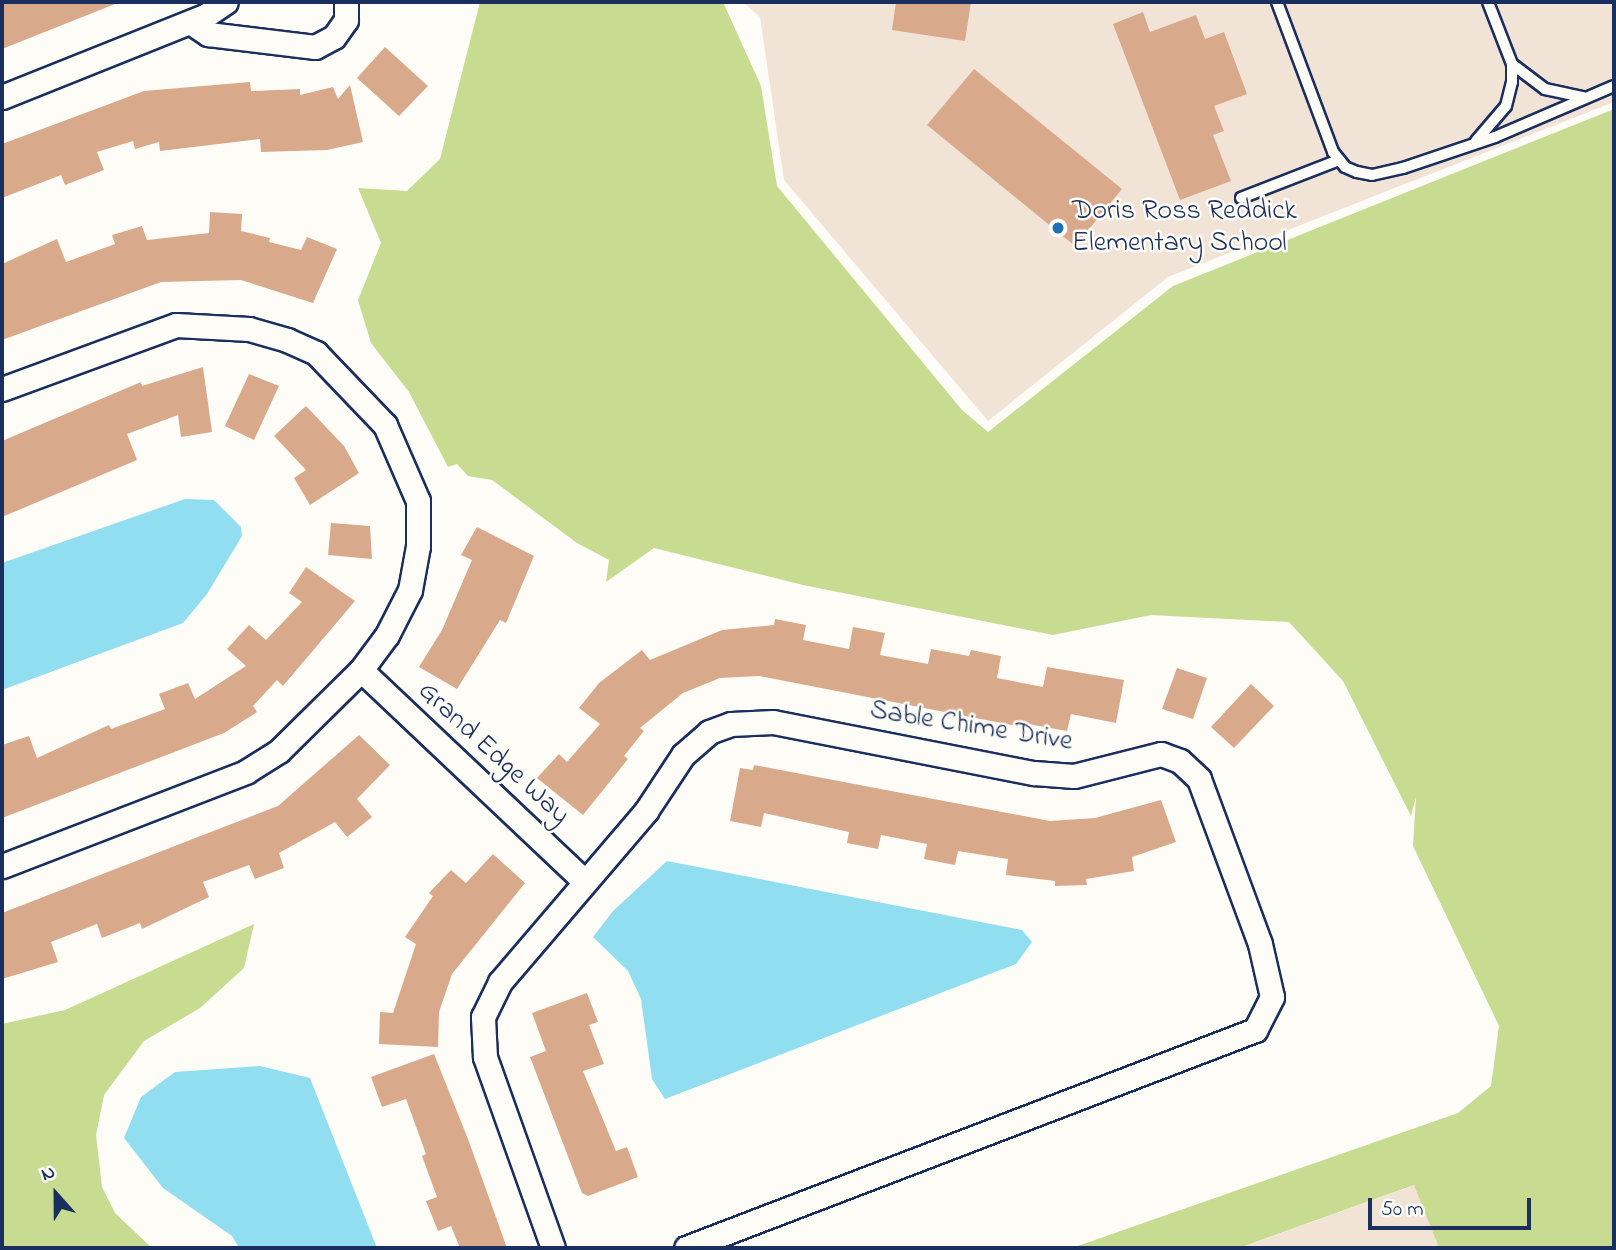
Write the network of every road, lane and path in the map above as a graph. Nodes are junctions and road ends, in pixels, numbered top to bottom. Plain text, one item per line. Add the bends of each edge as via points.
1 (226, 2) edge
2 (346, 2) edge
3 (1277, 2) edge
4 (1488, 2) edge
5 (190, 22) junction
6 (1512, 64) junction
7 (1614, 86) edge
8 (2, 97) edge
9 (1586, 97) junction
10 (1476, 141) junction
11 (1339, 160) junction
12 (1241, 198) dead end
13 (2, 389) edge
14 (361, 670) junction
15 (2, 866) edge
16 (584, 881) junction
17 (553, 1248) edge
18 (686, 1248) edge

1 - 5 street
2 - 5 street via 346,20 334,37 315,47 208,34
3 - 11 lane
4 - 6 lane
5 - 8 street
6 - 9 lane via 1545,89
6 - 10 lane via 1506,106
7 - 9 lane
9 - 10 lane via 1557,113
10 - 11 lane via 1372,176 1345,167
11 - 12 lane
13 - 14 street via 176,325 249,329 316,353 384,425 418,501 418,546 410,590
14 - 15 street via 279,751 246,772
14 - 16 street, Grand Edge Way
16 - 17 street, Sable Chime Drive via 500,982 483,1017 485,1057
16 - 18 street, Sable Chime Drive via 646,811 683,755 709,732 731,724 773,722 1034,773 1074,776 1161,754 1180,761 1199,779 1260,944 1272,997 1255,1030

